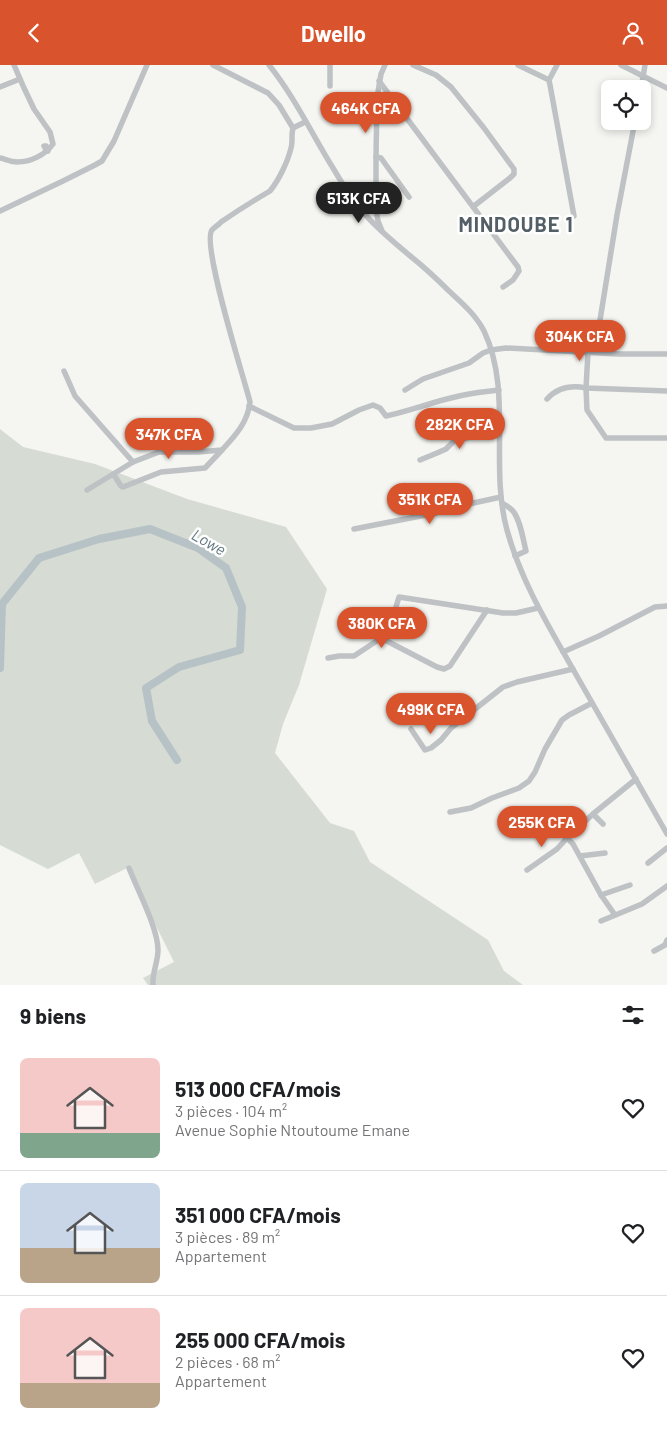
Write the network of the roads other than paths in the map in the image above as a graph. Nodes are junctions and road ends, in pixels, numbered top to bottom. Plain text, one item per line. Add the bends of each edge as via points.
1 (14, 65) edge
2 (147, 65) edge
3 (213, 65) edge
4 (270, 65) edge
5 (330, 65) edge
6 (384, 65) edge
7 (413, 65) edge
8 (518, 65) edge
9 (557, 65) edge
10 (621, 65) edge
11 (645, 65) edge
12 (643, 75) junction
13 (20, 79) junction
14 (550, 80) junction
15 (642, 80) edge
16 (379, 81) junction
17 (330, 85) dead end
18 (0, 87) edge
19 (667, 88) edge
20 (305, 122) junction
21 (293, 128) junction
22 (633, 130) edge
23 (376, 157) junction
24 (0, 158) edge
25 (376, 189) junction
26 (409, 197) dead end
27 (353, 200) junction
28 (474, 206) junction
29 (376, 209) junction
30 (0, 211) edge
31 (574, 216) dead end
32 (367, 217) junction
33 (384, 234) junction
34 (503, 287) dead end
35 (596, 345) junction
36 (491, 350) junction
37 (589, 352) junction
38 (602, 353) junction
39 (667, 354) edge
40 (64, 371) dead end
41 (586, 388) junction
42 (405, 390) dead end
43 (499, 390) junction
44 (667, 391) edge
45 (546, 399) dead end
46 (249, 406) junction
47 (498, 432) junction
48 (667, 439) edge
49 (222, 450) junction
50 (420, 460) dead end
51 (133, 462) junction
52 (114, 475) junction
53 (88, 490) dead end
54 (501, 500) junction
55 (354, 529) dead end
56 (515, 556) junction
57 (667, 606) edge
58 (538, 608) junction
59 (487, 610) junction
60 (381, 638) junction
61 (563, 652) junction
62 (328, 658) dead end
63 (573, 669) junction
64 (592, 703) junction
65 (443, 705) dead end
66 (472, 711) junction
67 (411, 729) dead end
68 (636, 779) junction
69 (450, 813) dead end
70 (593, 814) junction
71 (603, 824) dead end
72 (667, 834) edge
73 (568, 838) junction
74 (667, 848) edge
75 (605, 853) dead end
76 (580, 856) junction
77 (648, 863) dead end
78 (129, 868) dead end
79 (527, 870) dead end
80 (630, 885) dead end
81 (667, 886) edge
82 (601, 895) junction
83 (615, 915) junction
84 (602, 921) dead end
85 (667, 941) edge
86 (654, 951) dead end
87 (153, 985) edge

1 - 13 street
2 - 30 street via 102,161
3 - 21 street via 268,93
4 - 20 street
5 - 17 street
6 - 16 street
7 - 28 street via 436,75 451,87 514,169 510,178
8 - 14 street
9 - 14 street
10 - 12 street
11 - 12 street
12 - 15 street
12 - 19 street
13 - 18 street
13 - 24 street via 34,109 50,132 53,144 37,157 16,162
14 - 31 street
16 - 23 street
16 - 28 street
20 - 21 street
20 - 27 street
21 - 46 street via 287,160 270,191 225,219 211,233 220,294
22 - 35 street
23 - 25 street
23 - 26 street via 386,163
25 - 27 street via 368,199
25 - 29 street
27 - 32 street
28 - 34 street via 518,267 517,276
29 - 32 street
29 - 33 street
32 - 33 street
33 - 36 street via 466,307 480,323
35 - 37 street
35 - 38 street
36 - 37 street
36 - 42 street via 469,363 423,379
36 - 43 street
37 - 38 street
37 - 41 street
38 - 39 street
40 - 51 street via 75,395
41 - 44 street
41 - 45 street via 561,389
41 - 48 street via 588,413 606,438
43 - 46 street via 457,396 386,416 373,405 332,424 311,428 294,428
43 - 47 street
46 - 49 street via 240,428
47 - 50 street via 454,441 446,449
47 - 54 street
49 - 51 street via 159,452
49 - 52 street via 205,468 161,472 124,487
51 - 52 street
52 - 53 street
54 - 55 street
54 - 56 street
54 - 56 street via 515,514 526,551
56 - 58 street
57 - 61 street via 655,607
58 - 59 street via 516,613
58 - 61 street
59 - 60 street via 400,597 391,623
59 - 60 street via 450,666 444,669
60 - 62 street via 354,656
61 - 63 street
63 - 64 street
63 - 66 street via 502,687
64 - 68 street
64 - 69 street via 562,720 529,781 471,808
65 - 66 street via 458,701
66 - 67 street via 441,740 425,750
68 - 70 street
68 - 72 street
70 - 71 street
70 - 73 street
73 - 76 street
73 - 79 street
74 - 77 street
75 - 76 street
76 - 82 street
78 - 87 street via 157,939
80 - 82 street
81 - 83 street via 642,904
82 - 83 street
83 - 84 street
85 - 86 street

